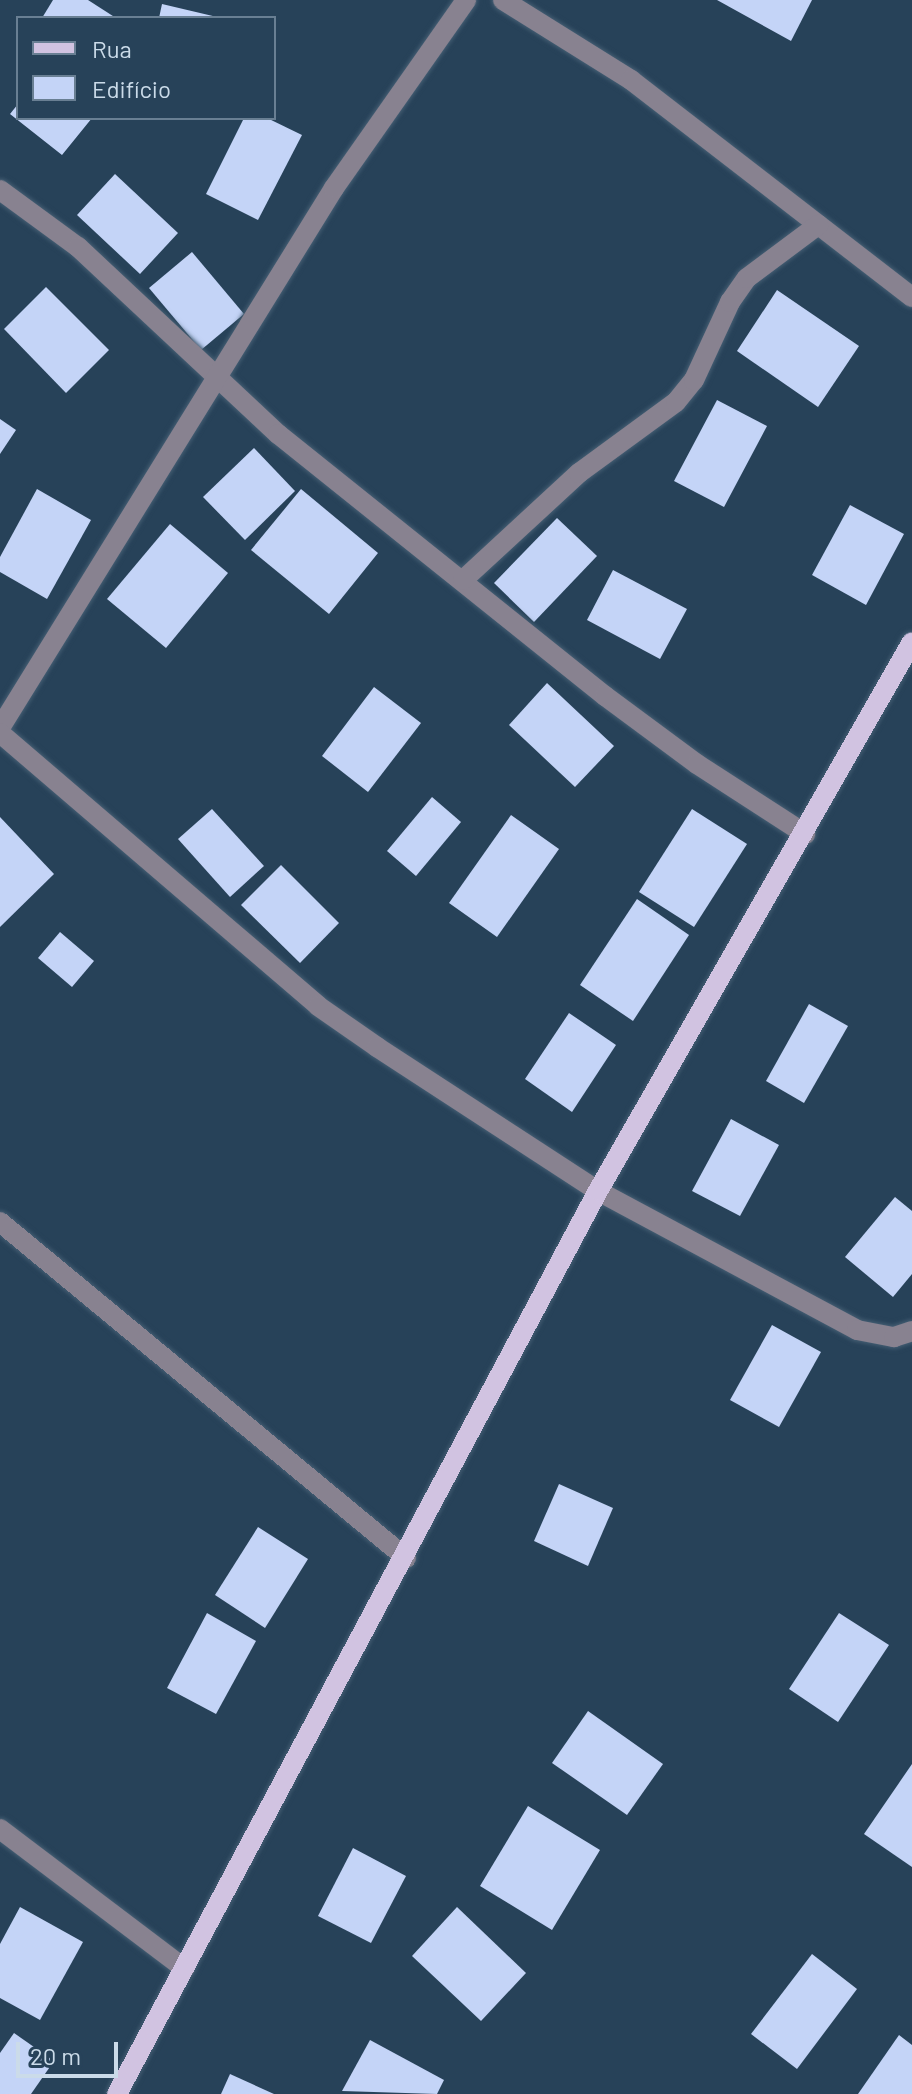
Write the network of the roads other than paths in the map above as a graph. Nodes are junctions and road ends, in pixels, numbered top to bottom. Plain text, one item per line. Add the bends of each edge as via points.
1 (466, 0) edge
2 (503, 0) edge
3 (0, 190) edge
4 (818, 225) junction
5 (912, 297) edge
6 (219, 381) junction
7 (463, 580) junction
8 (912, 642) edge
9 (0, 730) edge
10 (805, 834) junction
11 (598, 1191) junction
12 (0, 1222) edge
13 (906, 1338) edge
14 (406, 1558) junction
15 (0, 1829) edge
16 (184, 1968) junction
17 (117, 2094) edge

1 - 6 street via 334,188
2 - 4 street via 631,80
3 - 6 street via 78,247
4 - 5 street
4 - 7 street via 747,278 730,302 694,380 676,402 579,473
6 - 7 street
6 - 9 street
7 - 10 street via 697,764
8 - 10 main road
9 - 11 street via 318,1006
10 - 11 main road
11 - 13 street via 857,1330
11 - 14 main road
12 - 14 street
14 - 16 main road
15 - 16 street
16 - 17 main road

